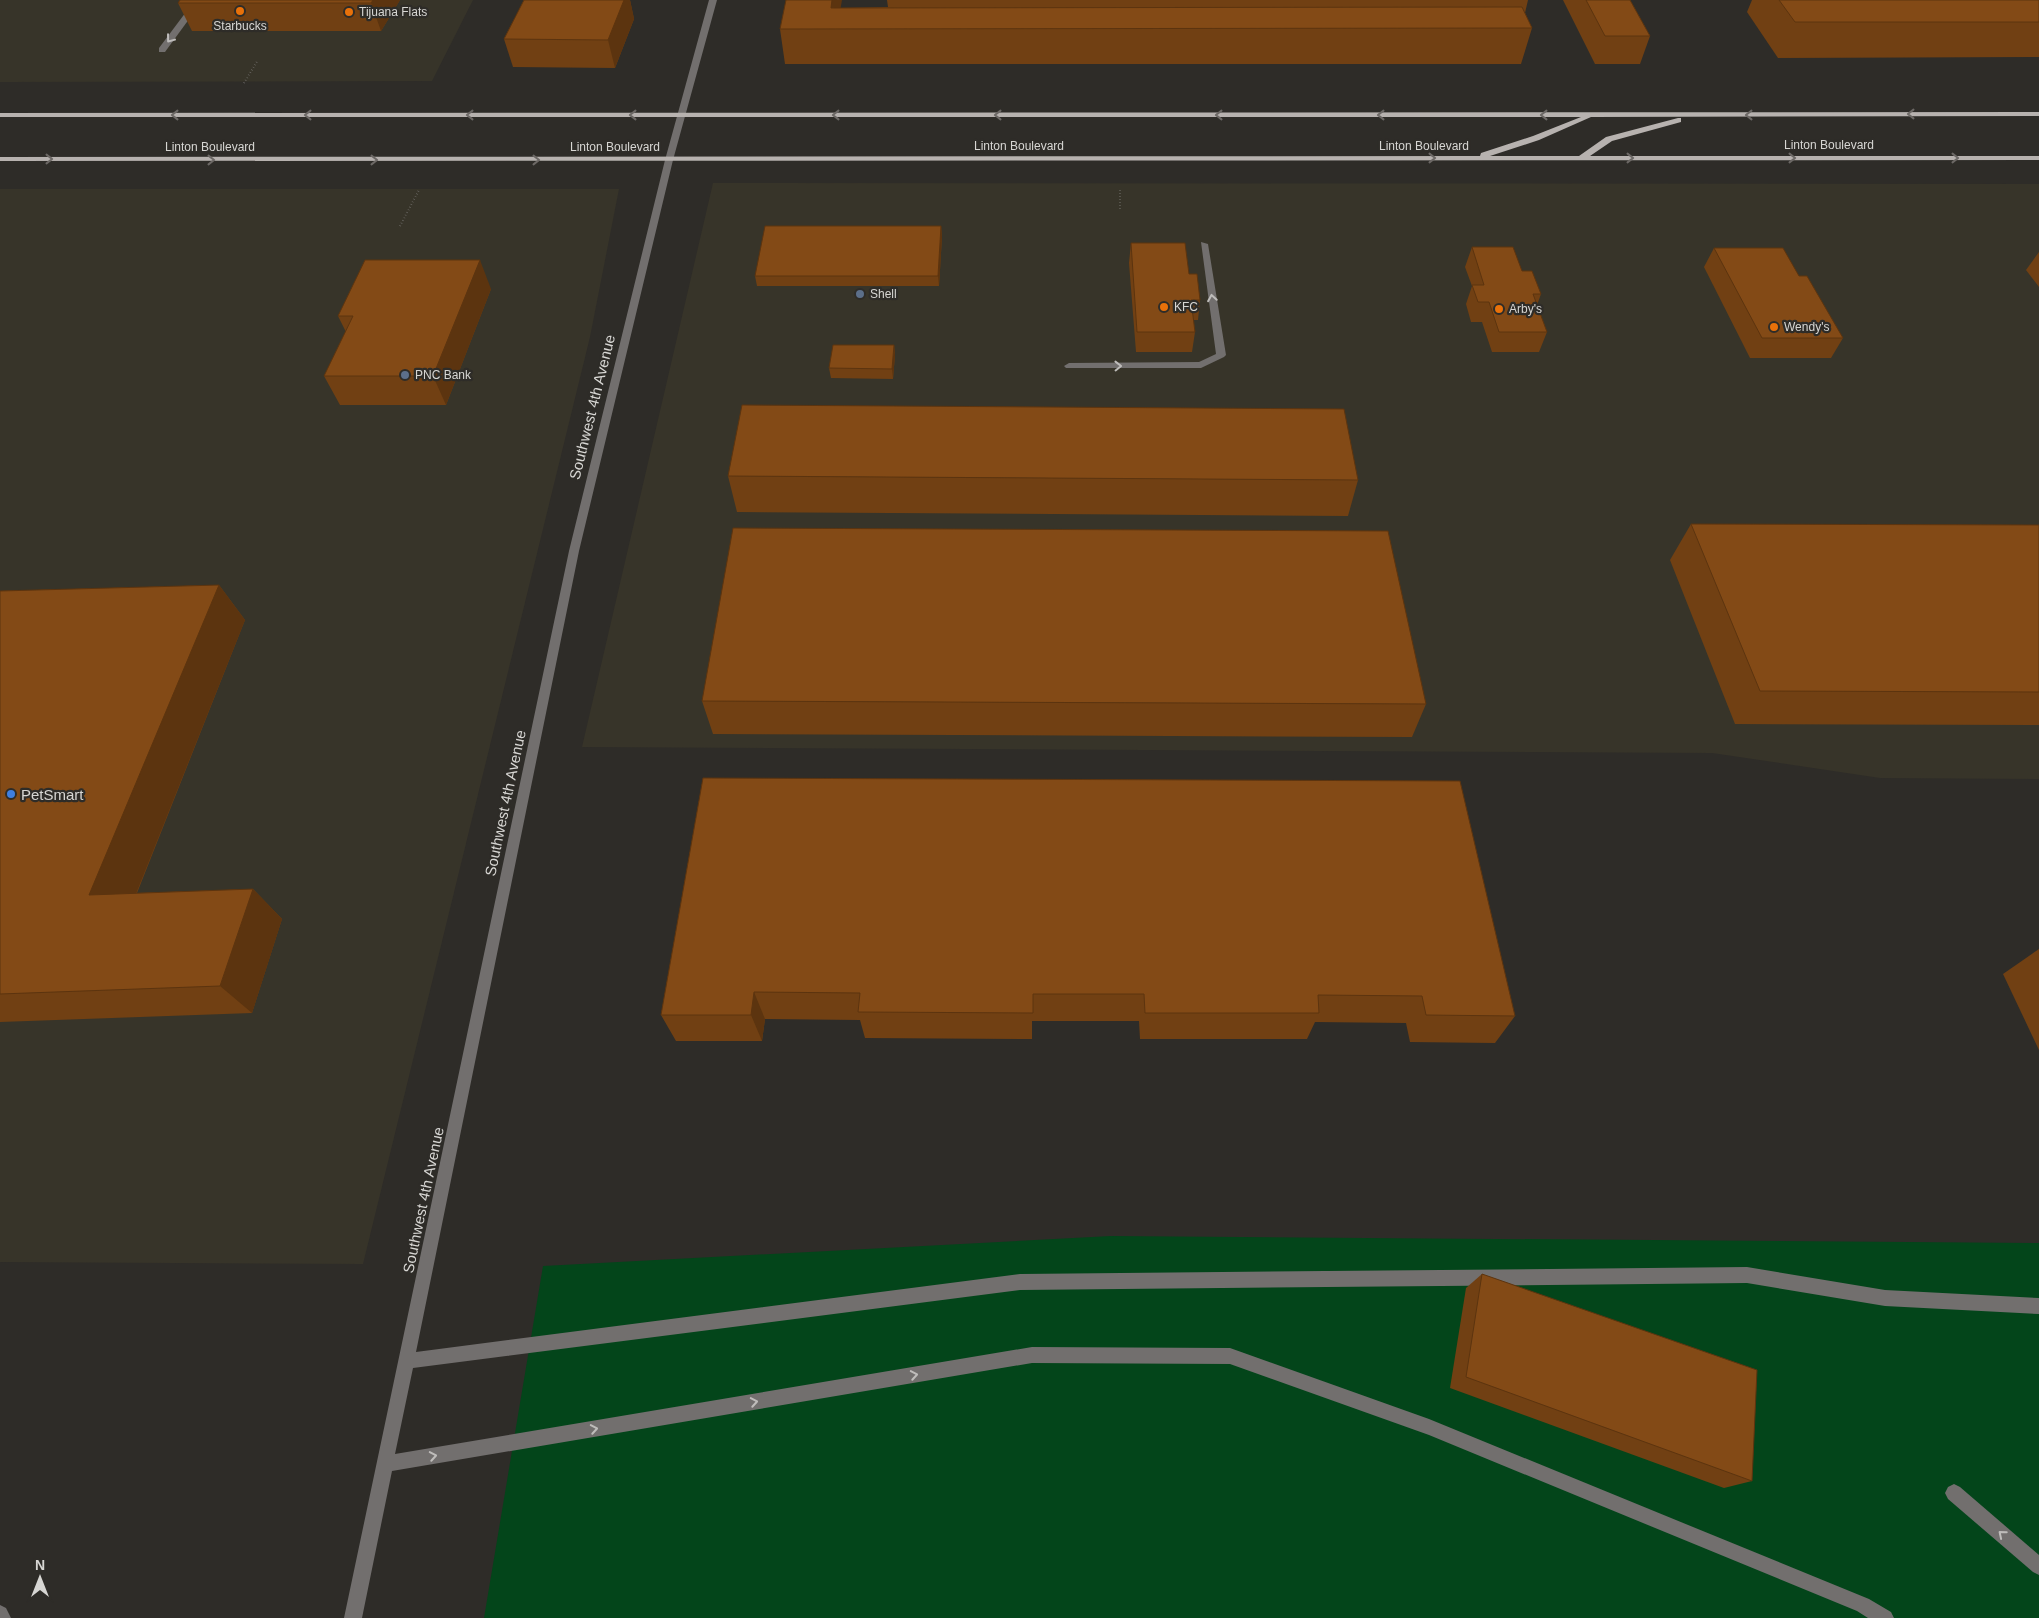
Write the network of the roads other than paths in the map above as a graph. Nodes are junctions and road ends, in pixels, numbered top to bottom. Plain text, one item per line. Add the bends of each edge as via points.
1 (199, 0) edge
2 (713, 0) edge
3 (162, 50) dead end
4 (2039, 114) edge
5 (0, 115) edge
6 (681, 115) junction
7 (1593, 115) junction
8 (1700, 115) junction
9 (1472, 158) junction
10 (1581, 158) junction
11 (2039, 158) edge
12 (0, 159) edge
13 (669, 160) junction
14 (1204, 244) dead end
15 (1069, 366) dead end
16 (2039, 1306) edge
17 (407, 1361) junction
18 (385, 1464) junction
19 (1954, 1493) dead end
20 (2039, 1566) edge
21 (0, 1614) edge
22 (2, 1618) edge
23 (353, 1618) edge
24 (1885, 1618) edge

1 -> 3 street
2 - 6 street, Southwest 4th Avenue
4 -> 8 main road
6 -> 5 main road
7 -> 6 main road
6 - 13 street, Southwest 4th Avenue
7 - 8 main road
7 - 9 main road via 1536,138
8 - 10 main road via 1609,139
9 - 10 main road, Linton Boulevard
13 -> 9 main road, Linton Boulevard
10 -> 11 main road, Linton Boulevard
12 -> 13 main road, Linton Boulevard
13 - 17 street, Southwest 4th Avenue via 574,552
15 -> 14 street via 1201,365 1221,354
16 - 17 street via 1885,1298 1748,1275 1020,1282
17 - 18 street, Southwest 4th Avenue
18 - 23 street, Southwest 4th Avenue
18 -> 24 street via 1032,1355 1230,1356 1429,1427 1863,1605
20 -> 19 street
21 - 22 street

